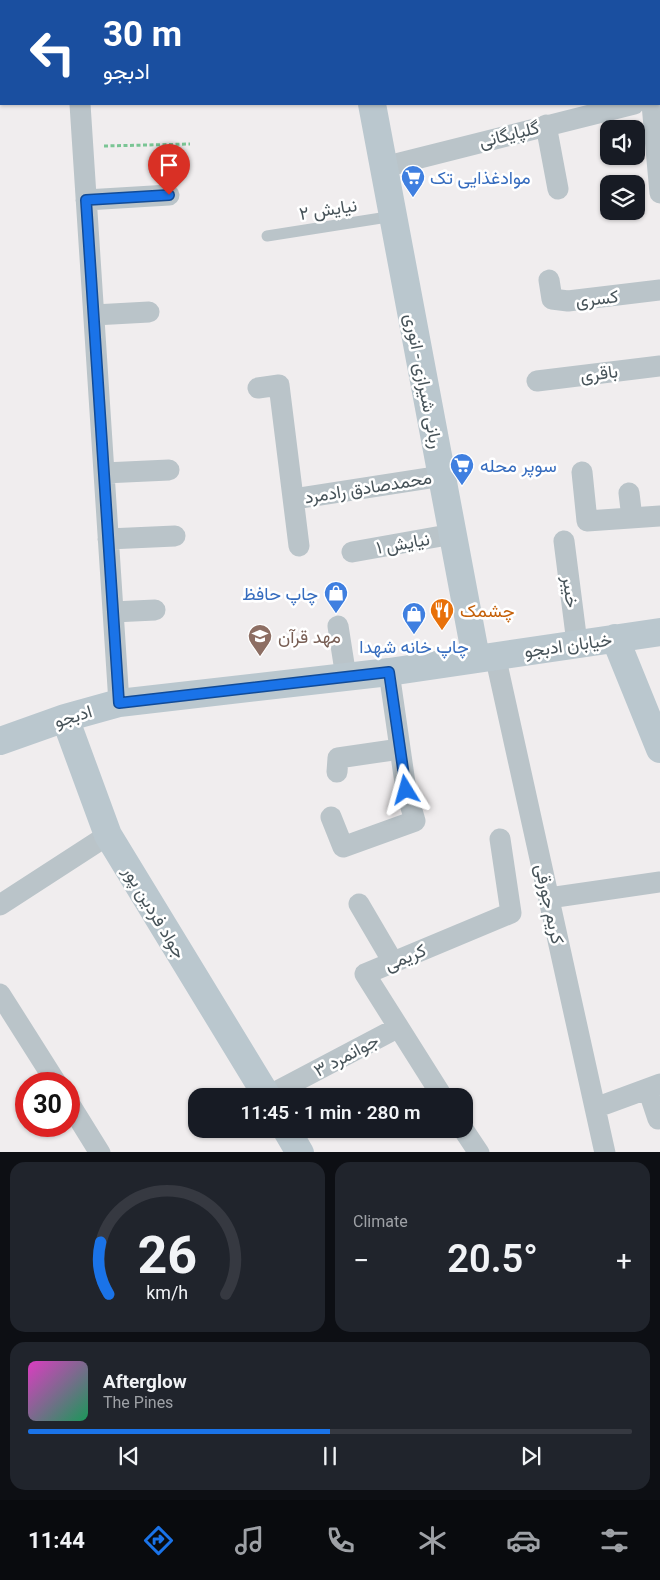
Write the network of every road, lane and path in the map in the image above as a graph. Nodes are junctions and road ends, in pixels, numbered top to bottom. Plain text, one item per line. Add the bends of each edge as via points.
1 (80, 105) edge
2 (372, 105) edge
3 (630, 105) edge
4 (652, 105) edge
5 (546, 125) junction
6 (190, 144) dead end
7 (83, 146) junction
8 (384, 167) junction
9 (558, 188) dead end
10 (660, 194) edge
11 (169, 195) dead end
12 (86, 200) junction
13 (394, 216) junction
14 (268, 236) dead end
15 (548, 280) dead end
16 (660, 290) edge
17 (149, 312) dead end
18 (94, 315) junction
19 (660, 366) edge
20 (537, 381) dead end
21 (258, 388) dead end
22 (169, 470) dead end
23 (582, 472) dead end
24 (104, 473) junction
25 (442, 476) junction
26 (629, 493) dead end
27 (294, 499) junction
28 (660, 516) edge
29 (632, 518) junction
30 (453, 534) junction
31 (175, 536) dead end
32 (108, 538) junction
33 (564, 541) dead end
34 (299, 546) dead end
35 (352, 552) dead end
36 (155, 610) dead end
37 (113, 612) junction
38 (338, 626) dead end
39 (660, 632) edge
40 (615, 638) junction
41 (577, 643) junction
42 (486, 656) junction
43 (389, 672) junction
44 (346, 677) junction
45 (119, 703) junction
46 (65, 718) junction
47 (0, 741) edge
48 (660, 748) edge
49 (400, 749) junction
50 (337, 772) dead end
51 (331, 818) dead end
52 (108, 834) junction
53 (500, 839) dead end
54 (660, 882) edge
55 (549, 898) junction
56 (359, 904) dead end
57 (0, 905) edge
58 (393, 962) junction
59 (0, 994) edge
60 (397, 1028) junction
61 (49, 1072) edge
62 (654, 1086) edge
63 (262, 1088) edge
64 (282, 1088) edge
65 (437, 1088) edge
66 (595, 1108) junction
67 (658, 1119) dead end
68 (80, 1123) edge
69 (469, 1138) edge
70 (96, 1151) edge
71 (479, 1152) edge
72 (605, 1152) edge

1 - 7 street
2 - 8 street, ربانی شیرازی - انوری
3 - 5 street, گلپایگانی
4 - 10 street
5 - 8 street, گلپایگانی
5 - 9 street
6 - 7 path
7 - 12 street
8 - 13 street, ربانی شیرازی - انوری
11 - 12 street
12 - 18 street
13 - 14 lane, نیایش ۲
13 - 25 street, ربانی شیرازی - انوری
15 - 16 street, کسری via 552,299 568,301
17 - 18 street
18 - 24 street
19 - 20 street, باقری
21 - 27 street via 280,385
22 - 24 street
23 - 29 street via 587,521
24 - 32 street
25 - 27 street, محمدصادق رادمرد
25 - 30 street, ربانی شیرازی - انوری
26 - 29 street
27 - 34 street
28 - 29 street
30 - 35 street, نیایش ۱
30 - 42 street, ربانی شیرازی - انوری
31 - 32 street
32 - 37 street
33 - 41 street, خیبر
36 - 37 street
37 - 45 street
38 - 44 street
39 - 40 street, خیابان ادبجو
40 - 41 street, خیابان ادبجو
40 - 48 street
41 - 42 street, خیابان ادبجو
42 - 43 street, ادبجو
42 - 55 street, کریم جورقی
43 - 44 street, ادبجو
43 - 49 street
44 - 45 street, ادبجو
45 - 46 street, ادبجو
46 - 47 street, ادبجو
46 - 52 street, جواد فردین پور
49 - 50 street via 338,758
49 - 51 street via 414,821 343,847
52 - 57 street
52 - 63 street, جواد فردین پور
53 - 58 street, کریمی via 511,913
54 - 55 street
55 - 66 street, کریم جورقی
56 - 58 street
58 - 60 street, کریمی via 365,974
59 - 61 street
60 - 64 street, جوانمرد ۳
60 - 65 street, کریمی
62 - 66 street
62 - 67 street
66 - 72 street, کریم جورقی
68 - 70 street
69 - 71 street

